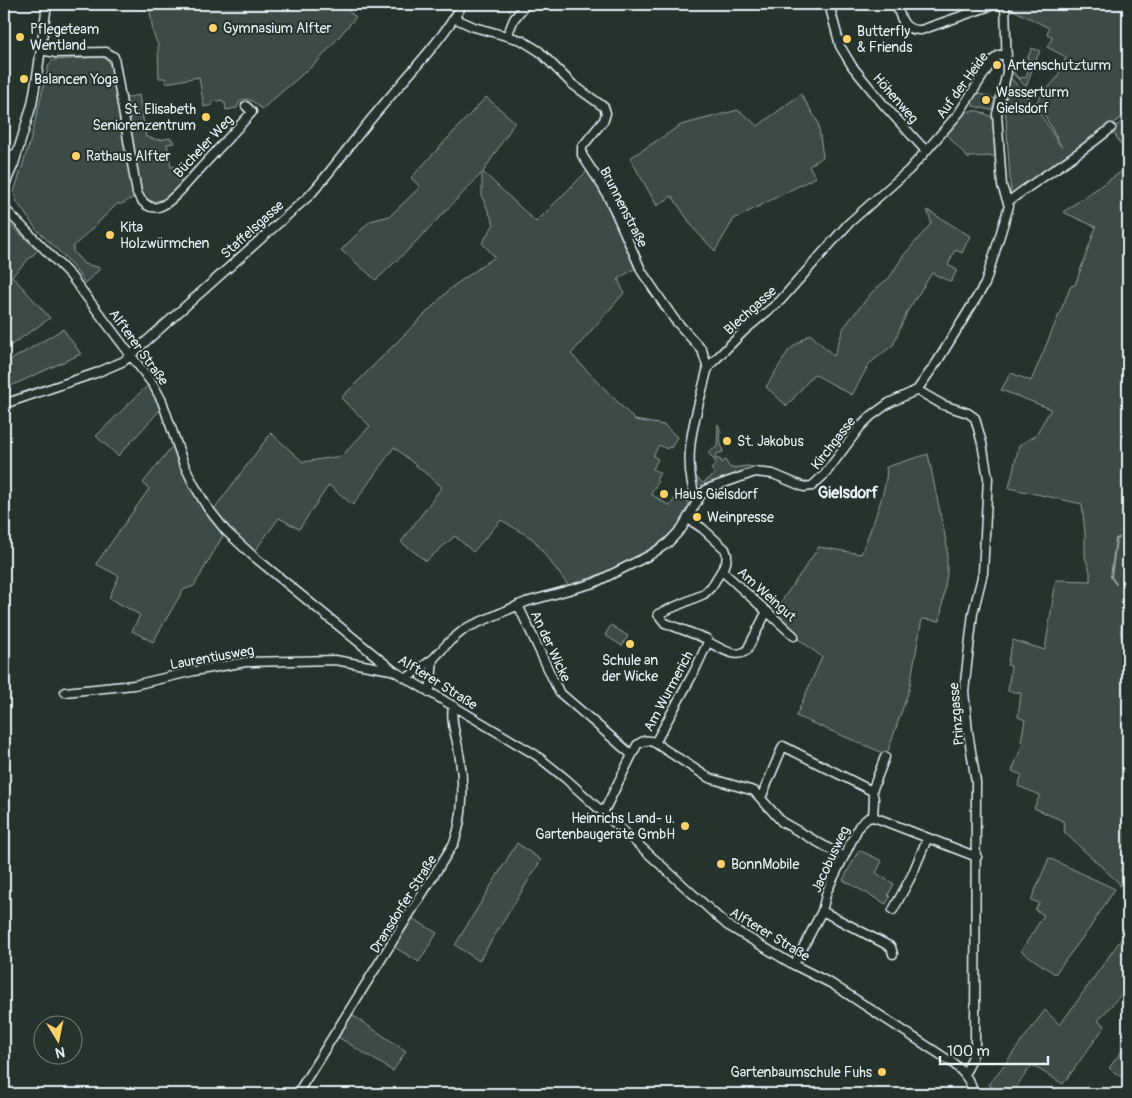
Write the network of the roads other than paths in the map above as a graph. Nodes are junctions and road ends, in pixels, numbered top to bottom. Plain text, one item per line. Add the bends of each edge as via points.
1 (47, 4) edge
2 (463, 4) edge
3 (526, 4) edge
4 (829, 4) edge
5 (896, 4) edge
6 (996, 4) edge
7 (1004, 4) edge
8 (454, 18) junction
9 (507, 36) junction
10 (41, 50) junction
11 (1007, 54) junction
12 (246, 106) dead end
13 (1111, 128) dead end
14 (16, 151) junction
15 (926, 151) junction
16 (4, 168) edge
17 (4, 187) edge
18 (1009, 202) junction
19 (4, 208) edge
20 (130, 355) junction
21 (708, 369) junction
22 (917, 390) junction
23 (4, 404) edge
24 (697, 502) junction
25 (688, 519) junction
26 (722, 571) junction
27 (518, 605) junction
28 (767, 611) junction
29 (794, 636) dead end
30 (708, 642) junction
31 (433, 659) junction
32 (394, 671) junction
33 (407, 678) junction
34 (65, 692) dead end
35 (430, 693) junction
36 (452, 706) junction
37 (656, 743) junction
38 (632, 755) junction
39 (886, 756) dead end
40 (872, 791) junction
41 (761, 798) junction
42 (604, 813) junction
43 (873, 817) junction
44 (927, 839) junction
45 (844, 857) junction
46 (977, 857) junction
47 (893, 910) dead end
48 (822, 911) junction
49 (893, 954) dead end
50 (794, 965) junction
51 (964, 1074) junction
52 (297, 1094) edge
53 (974, 1094) edge

1 - 10 street
2 - 8 street, Staffelsgasse
3 - 9 street via 514,19
4 - 15 street, Höhenweg via 840,46 852,66
5 - 6 street via 907,27 921,30
7 - 11 street, Auf der Heide
8 - 9 street, Brunnenstraße
8 - 20 street, Staffelsgasse via 434,48 377,111 310,195
9 - 21 street, Brunnenstraße via 539,51 572,84 604,107 604,120 582,147 582,155 603,187 642,272 674,319 702,350
10 - 12 street, Bücheler Weg via 56,53 106,52 112,55 137,193 146,205 159,207 166,204 252,112
10 - 14 street via 30,111
11 - 15 street, Auf der Heide via 993,60 958,113
11 - 18 street via 1007,72 997,114 1002,186
13 - 18 street
14 - 16 street
14 - 17 street
15 - 21 street, Blechgasse via 857,214 780,302 744,330
18 - 22 street, Kirchgasse via 985,284
19 - 20 street, Alfterer Straße via 70,275
20 - 23 street, Staffelsgasse via 96,373
20 - 32 street, Alfterer Straße via 162,401 182,462 193,484 226,531
21 - 24 street, Blechgasse via 689,450 691,484
22 - 24 street, Kirchgasse via 871,416 826,474 812,486 804,487 773,474 755,472 707,489
22 - 46 street, Prinzgasse via 975,418 987,471 983,573 974,613 964,691 976,782
24 - 25 street, Kirchgasse
25 - 26 street via 725,549 727,559
25 - 27 street, Kirchgasse via 676,536 663,546 620,571 584,586
26 - 28 street, Am Weingut
26 - 30 street via 704,594 658,614 665,623
27 - 31 street, Kirchgasse via 460,631
27 - 38 street, An der Wicke via 559,692
28 - 29 street, Am Weingut
28 - 30 street, Am Wurmerich via 743,653 735,654
30 - 37 street, Am Wurmerich
31 - 33 street, Kirchgasse
31 - 35 street
32 - 33 street, Alfterer Straße
32 - 34 street, Laurentiusweg via 334,660 246,662 134,685
33 - 35 street, Alfterer Straße
35 - 36 street, Alfterer Straße
36 - 42 street, Alfterer Straße via 536,756
36 - 52 street, Dransdorfer Straße via 451,716 461,762 460,829
37 - 38 street, Am Wurmerich via 643,740
37 - 41 street via 709,778 754,791
38 - 42 street, Am Wurmerich
39 - 40 street
40 - 41 street via 783,746
40 - 43 street
41 - 45 street via 782,822
42 - 50 street, Alfterer Straße via 726,925
43 - 44 street
43 - 45 street, Jacobusweg via 861,824
44 - 46 street
44 - 47 street
45 - 48 street, Jacobusweg via 826,891
46 - 51 street, Prinzgasse via 975,1045 970,1066
48 - 49 street via 891,946
48 - 50 street, Jacobusweg
50 - 51 street, Alfterer Straße via 868,1007 950,1061
51 - 53 street

